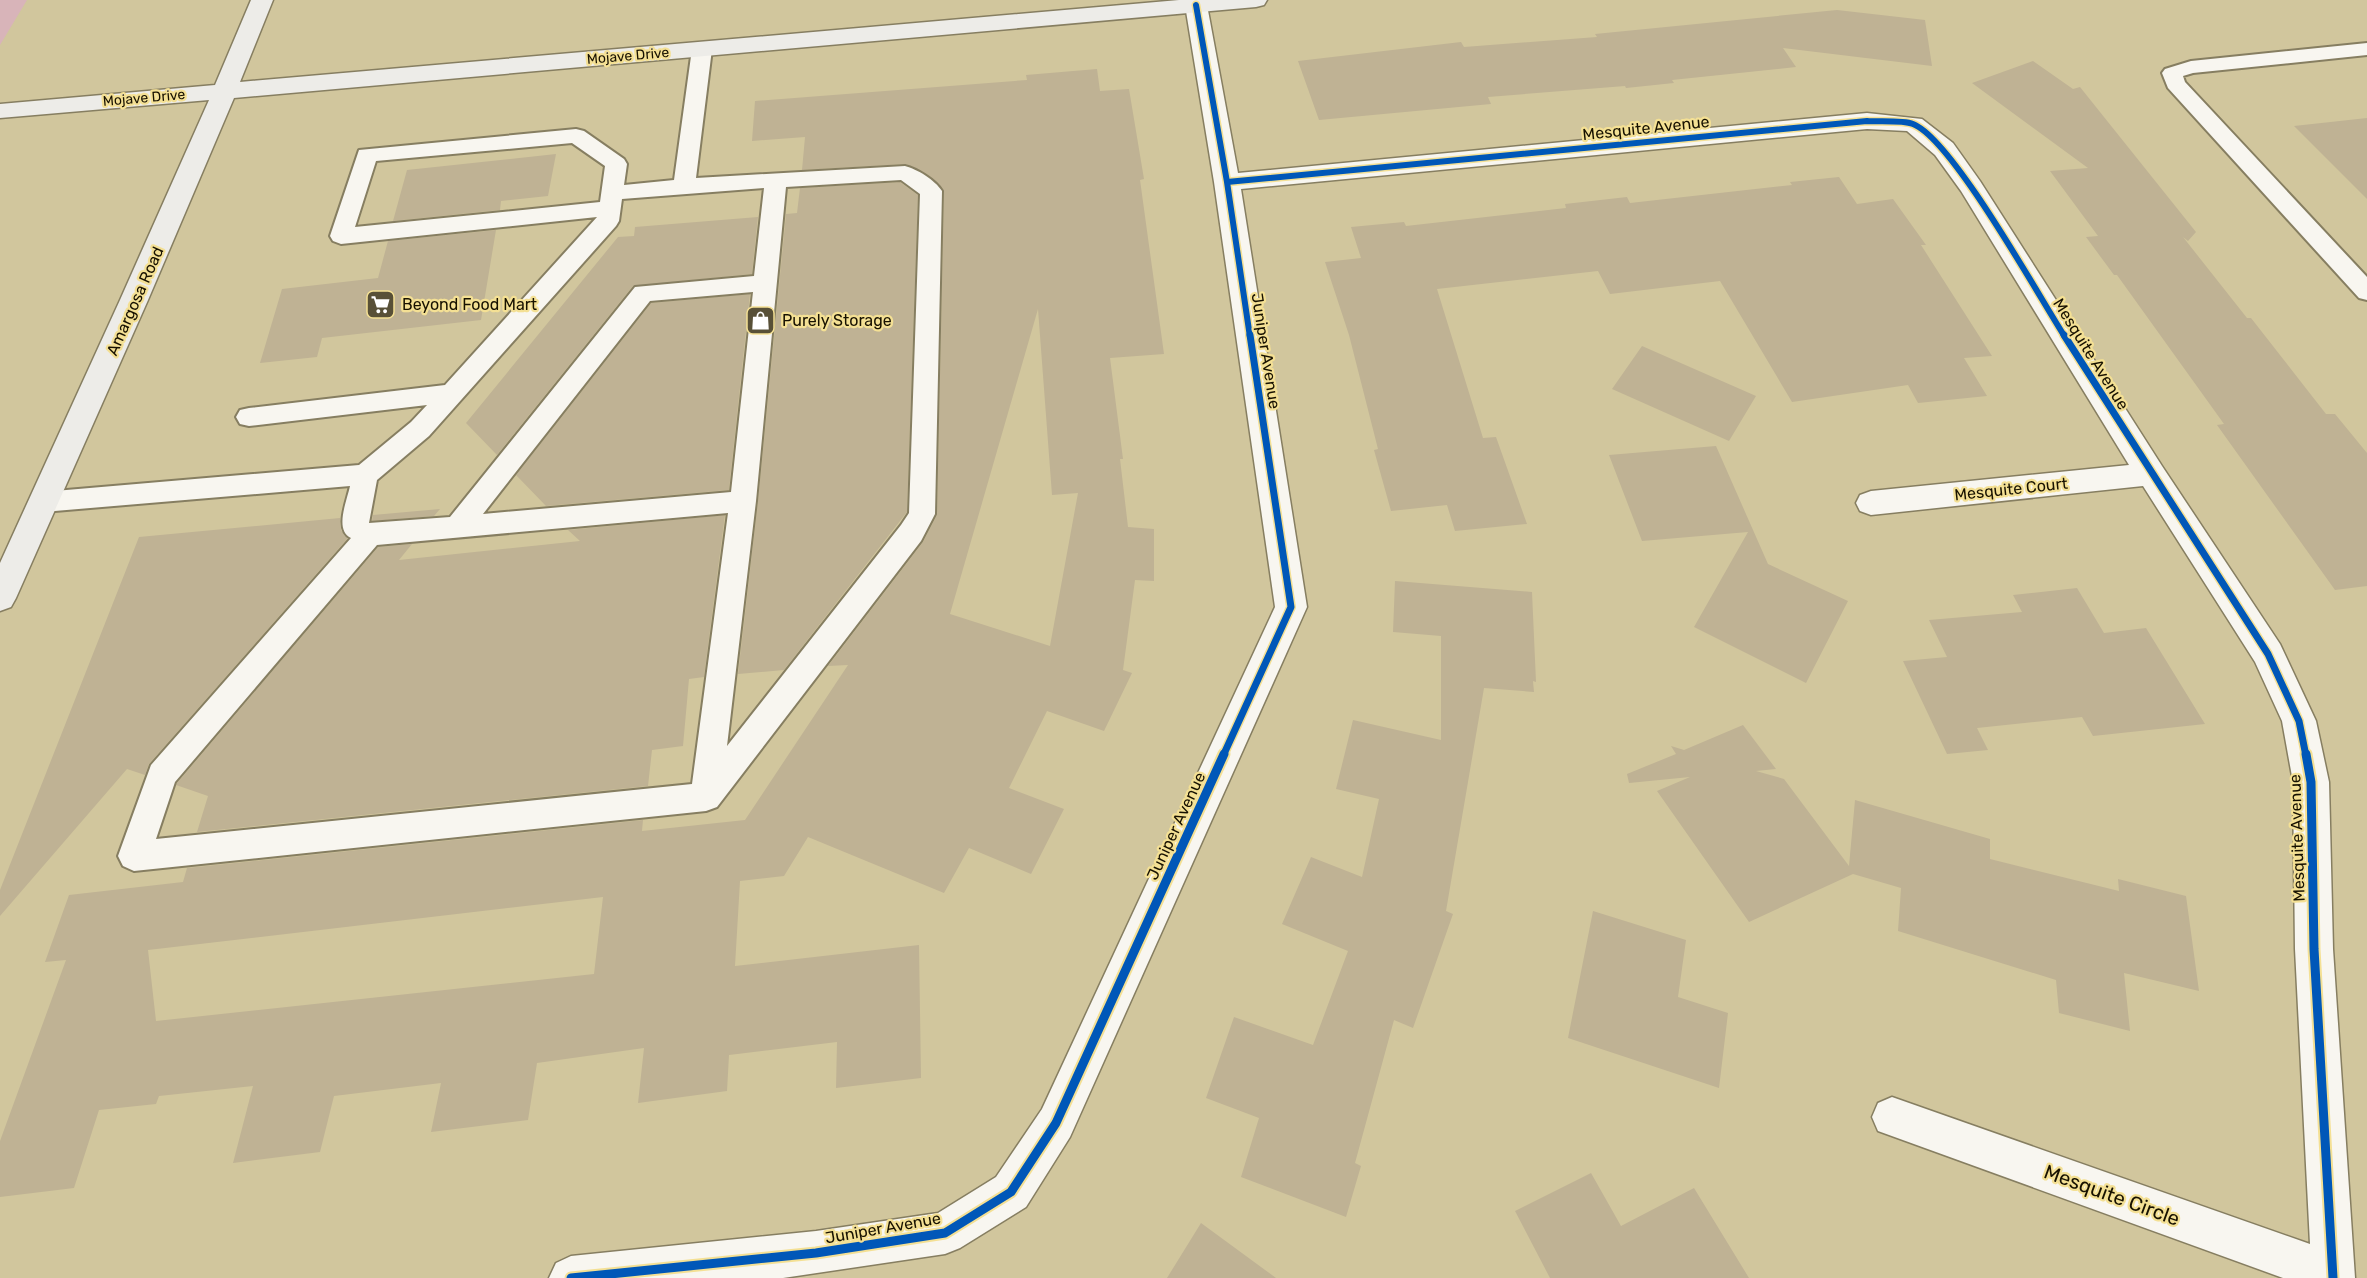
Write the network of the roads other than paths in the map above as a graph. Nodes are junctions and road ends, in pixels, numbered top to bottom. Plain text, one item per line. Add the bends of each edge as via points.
1 (262, 0) edge
2 (1256, 0) edge
3 (1196, 5) junction
4 (702, 49) junction
5 (2367, 49) edge
6 (226, 90) junction
7 (0, 111) edge
8 (776, 179) junction
9 (1227, 182) junction
10 (684, 186) junction
11 (611, 201) junction
12 (765, 283) junction
13 (2367, 292) edge
14 (452, 393) junction
15 (249, 417) dead end
16 (2151, 474) junction
17 (365, 475) junction
18 (742, 501) junction
19 (43, 502) junction
20 (1871, 503) dead end
21 (458, 527) junction
22 (370, 535) junction
23 (0, 598) edge
24 (706, 797) junction
25 (1892, 1117) dead end
26 (2333, 1276) edge
27 (571, 1278) edge

1 - 6 main road, Amargosa Road
2 - 3 main road, Mojave Drive
3 - 4 main road, Mojave Drive
3 - 9 street, Juniper Avenue
4 - 6 main road, Mojave Drive
4 - 10 lane
5 - 13 lane via 2172,72 2175,84
6 - 7 main road, Mojave Drive
6 - 19 main road, Amargosa Road
8 - 10 lane
8 - 12 lane
8 - 24 lane via 905,173 931,191 922,514 911,534
9 - 16 street, Mesquite Avenue via 1867,121 1913,124 1944,148 1971,187
9 - 27 street, Juniper Avenue via 1291,607 1056,1123 1011,1192 945,1233 816,1252
10 - 11 lane
11 - 11 lane via 616,164 576,136 367,155 342,236
11 - 14 lane via 608,221
12 - 18 lane
12 - 21 lane via 643,293
14 - 15 lane
14 - 17 lane via 420,429
16 - 20 street, Mesquite Court
16 - 26 street, Mesquite Avenue via 2268,654 2299,721 2311,782 2314,949
17 - 19 lane
17 - 22 lane via 355,528
18 - 21 lane
18 - 24 lane
19 - 23 main road, Amargosa Road
21 - 22 lane
22 - 24 lane via 162,775 134,856
25 - 26 street, Mesquite Circle

